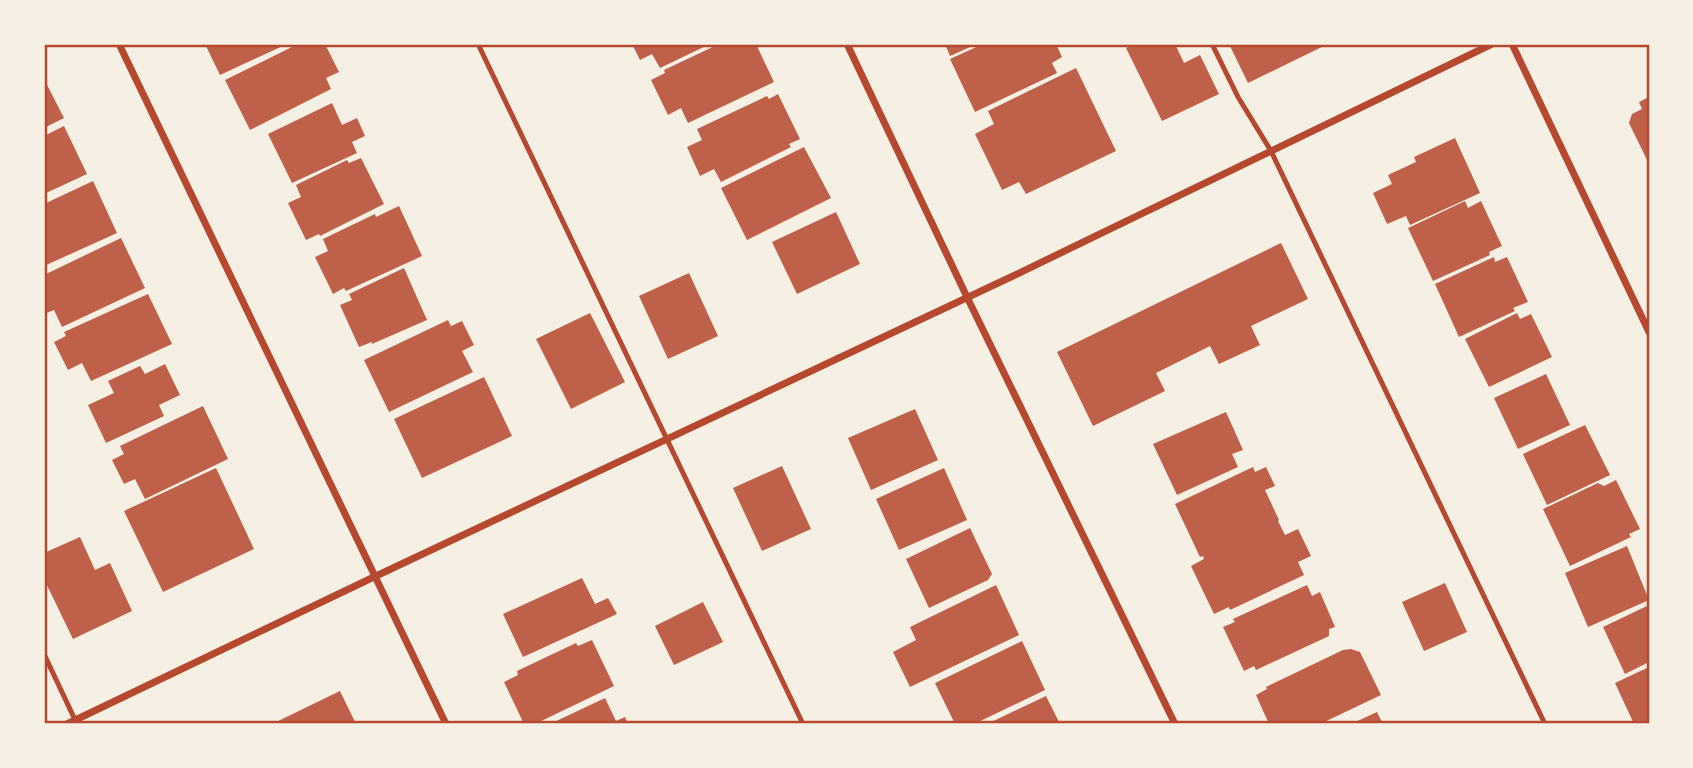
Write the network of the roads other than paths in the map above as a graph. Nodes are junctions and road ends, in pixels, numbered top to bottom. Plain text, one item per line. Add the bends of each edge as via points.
1 (119, 44) edge
2 (478, 44) edge
3 (847, 44) edge
4 (1212, 44) edge
5 (1492, 44) edge
6 (1511, 44) edge
7 (1271, 151) junction
8 (967, 298) junction
9 (1649, 332) edge
10 (667, 439) junction
11 (376, 576) junction
12 (44, 654) edge
13 (76, 722) edge
14 (67, 724) edge
15 (446, 724) edge
16 (803, 724) edge
17 (1175, 724) edge
18 (1545, 724) edge

1 - 11 street
2 - 10 lane
3 - 8 street
4 - 7 lane
5 - 7 street
6 - 9 street
7 - 8 street
7 - 18 lane
8 - 10 street
8 - 17 street
10 - 11 street
10 - 16 lane
11 - 13 street
11 - 15 street
12 - 13 lane
13 - 14 street

